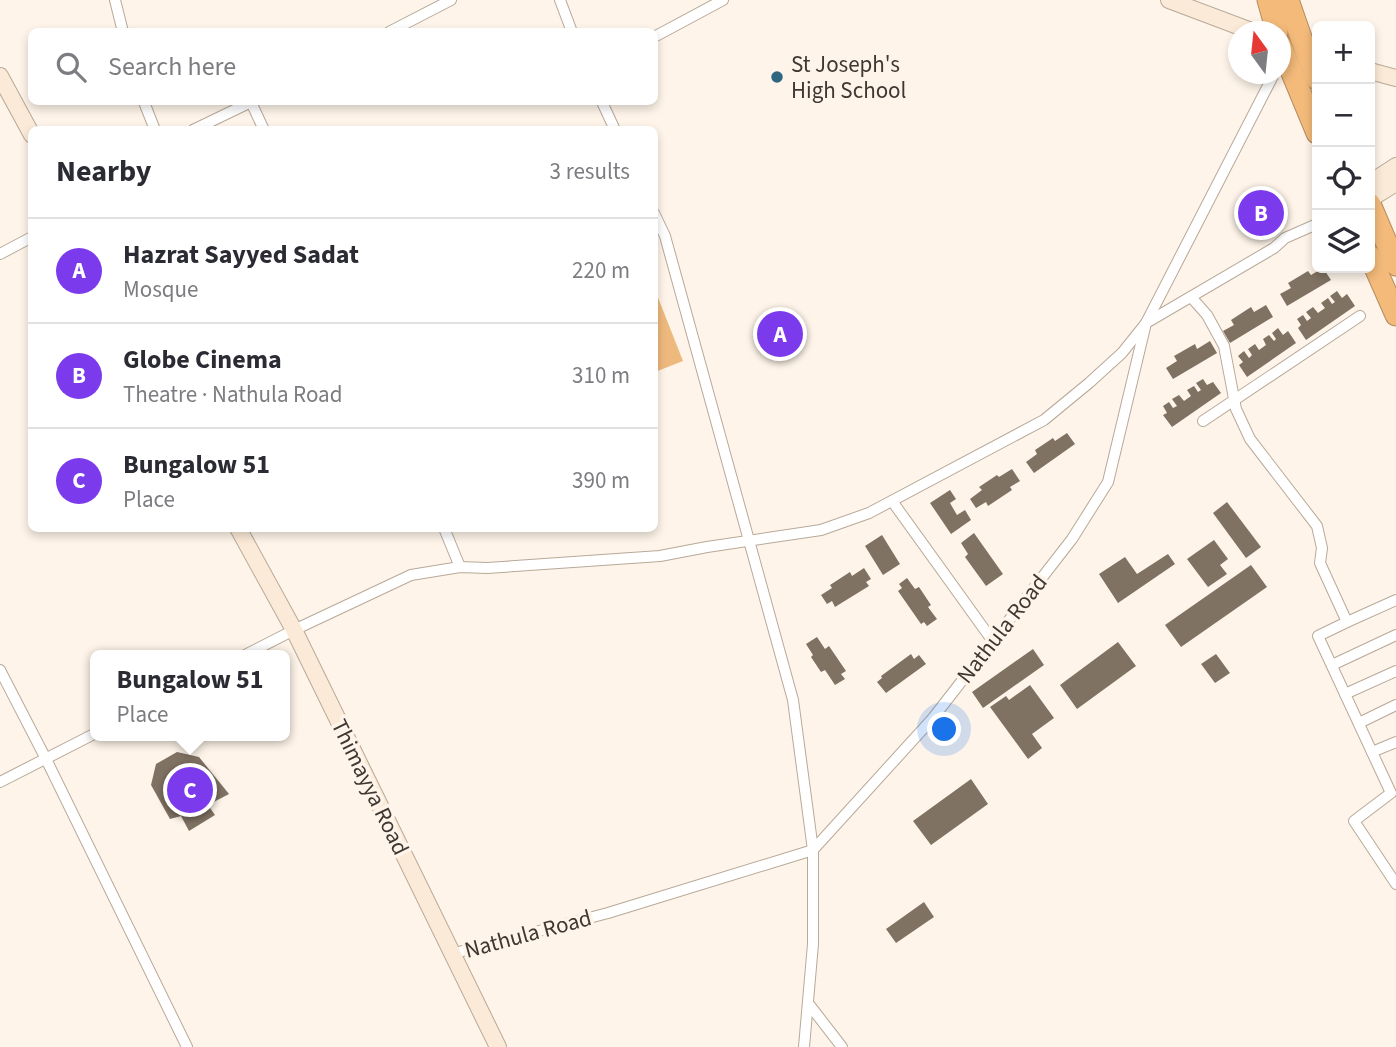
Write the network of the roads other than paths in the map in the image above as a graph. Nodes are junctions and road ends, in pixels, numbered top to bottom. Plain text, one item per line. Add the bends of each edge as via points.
1 (115, 0) edge
2 (451, 0) edge
3 (560, 0) edge
4 (723, 0) edge
5 (1170, 0) edge
6 (1268, 0) edge
7 (1288, 0) edge
8 (1274, 21) edge
9 (1228, 22) edge
10 (122, 28) edge
11 (398, 28) edge
12 (570, 28) edge
13 (658, 35) edge
14 (1291, 51) edge
15 (1311, 54) edge
16 (1375, 72) edge
17 (1291, 73) edge
18 (0, 76) edge
19 (1396, 78) edge
20 (1269, 84) edge
21 (146, 105) edge
22 (245, 105) edge
23 (252, 105) edge
24 (603, 105) edge
25 (1312, 121) edge
26 (154, 126) edge
27 (201, 126) edge
28 (262, 126) edge
29 (613, 126) edge
30 (28, 128) edge
31 (1396, 166) edge
32 (1375, 180) edge
33 (1396, 183) edge
34 (1375, 196) edge
35 (1373, 210) edge
36 (658, 222) edge
37 (1312, 226) edge
38 (28, 239) edge
39 (0, 254) edge
40 (1396, 265) edge
41 (1375, 267) edge
42 (1191, 297) junction
43 (1396, 315) edge
44 (1360, 316) dead end
45 (1146, 323) junction
46 (1234, 399) junction
47 (1203, 421) dead end
48 (892, 501) junction
49 (239, 532) edge
50 (446, 532) edge
51 (748, 541) junction
52 (460, 567) junction
53 (1396, 600) edge
54 (1347, 622) junction
55 (294, 629) junction
56 (1396, 635) edge
57 (992, 640) junction
58 (254, 650) edge
59 (1332, 665) junction
60 (0, 670) edge
61 (1396, 671) edge
62 (1345, 694) junction
63 (1396, 705) edge
64 (1359, 723) junction
65 (90, 736) edge
66 (1396, 742) edge
67 (1372, 752) junction
68 (46, 759) junction
69 (0, 782) edge
70 (813, 850) junction
71 (1391, 867) edge
72 (1396, 884) edge
73 (451, 954) junction
74 (808, 1003) junction
75 (187, 1047) edge
76 (498, 1047) edge
77 (804, 1047) edge
78 (842, 1047) edge

1 - 10 street
2 - 11 street
3 - 12 street
4 - 13 street
5 - 9 street
6 - 8 highway
7 - 15 highway
14 - 15 street
16 - 19 street
17 - 25 highway
18 - 30 street
20 - 45 street, Nathula Road
21 - 26 street
22 - 27 street
23 - 28 street
24 - 29 street
31 - 32 street
33 - 34 street
35 - 40 highway
36 - 51 street
37 - 42 street
38 - 39 street
41 - 43 highway
42 - 45 street
42 - 46 street via 1224,346
44 - 46 street
45 - 48 street via 1122,353 1044,420
45 - 57 street, Nathula Road via 1108,482 1072,539
46 - 47 street
46 - 54 street via 1250,439 1317,526 1320,563
48 - 51 street via 821,530
48 - 57 street
49 - 55 street, Thimayya Road
50 - 52 street
51 - 52 street via 660,556
51 - 70 street via 793,700
52 - 55 street via 411,575
53 - 54 street
54 - 59 street via 1318,636
55 - 58 street
55 - 73 street, Thimayya Road
56 - 59 street
57 - 70 street, Nathula Road via 933,718
59 - 62 street
60 - 68 street
61 - 62 street
62 - 64 street
63 - 64 street
64 - 67 street
65 - 68 street
66 - 67 street
67 - 71 street via 1391,793 1354,821
68 - 69 street
68 - 75 street
70 - 73 street, Nathula Road via 608,913
70 - 74 street
71 - 72 street
73 - 76 street, Thimayya Road
74 - 77 street
74 - 78 street

